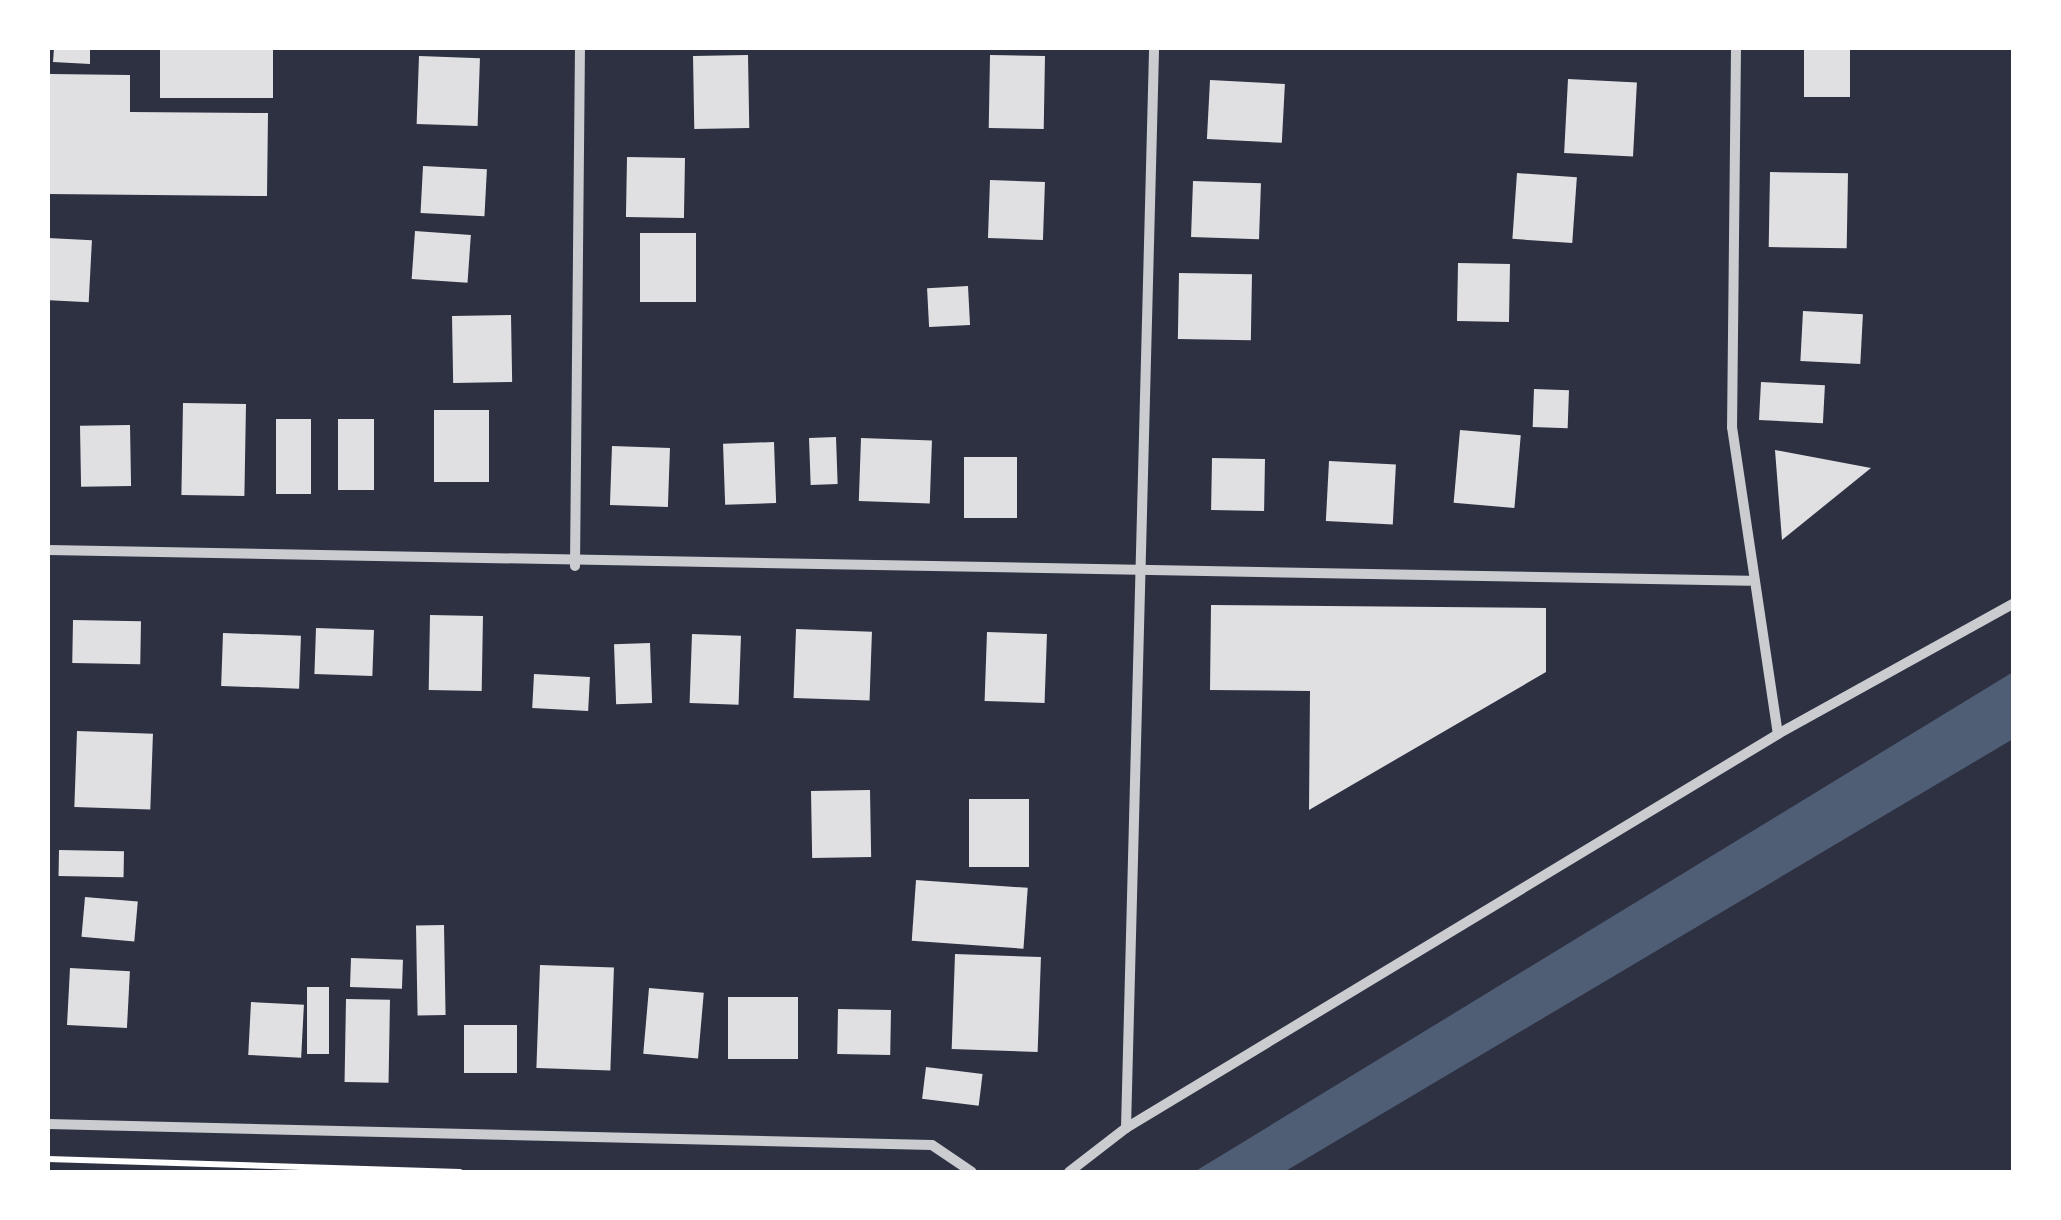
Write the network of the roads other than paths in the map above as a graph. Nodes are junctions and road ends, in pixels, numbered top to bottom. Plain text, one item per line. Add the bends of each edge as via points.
1 (580, 48) edge
2 (1154, 48) edge
3 (1736, 48) edge
4 (48, 550) edge
5 (575, 566) junction
6 (1146, 568) junction
7 (1748, 581) junction
8 (2014, 603) edge
9 (1778, 734) junction
10 (48, 1124) edge
11 (1126, 1128) junction
12 (972, 1172) edge
13 (1069, 1172) edge

1 - 5 street
2 - 6 street
3 - 7 street via 1732,427
4 - 5 street
5 - 6 street
6 - 7 street
6 - 11 street
7 - 9 street
8 - 9 street
9 - 11 street
10 - 12 street via 932,1145
11 - 13 street

